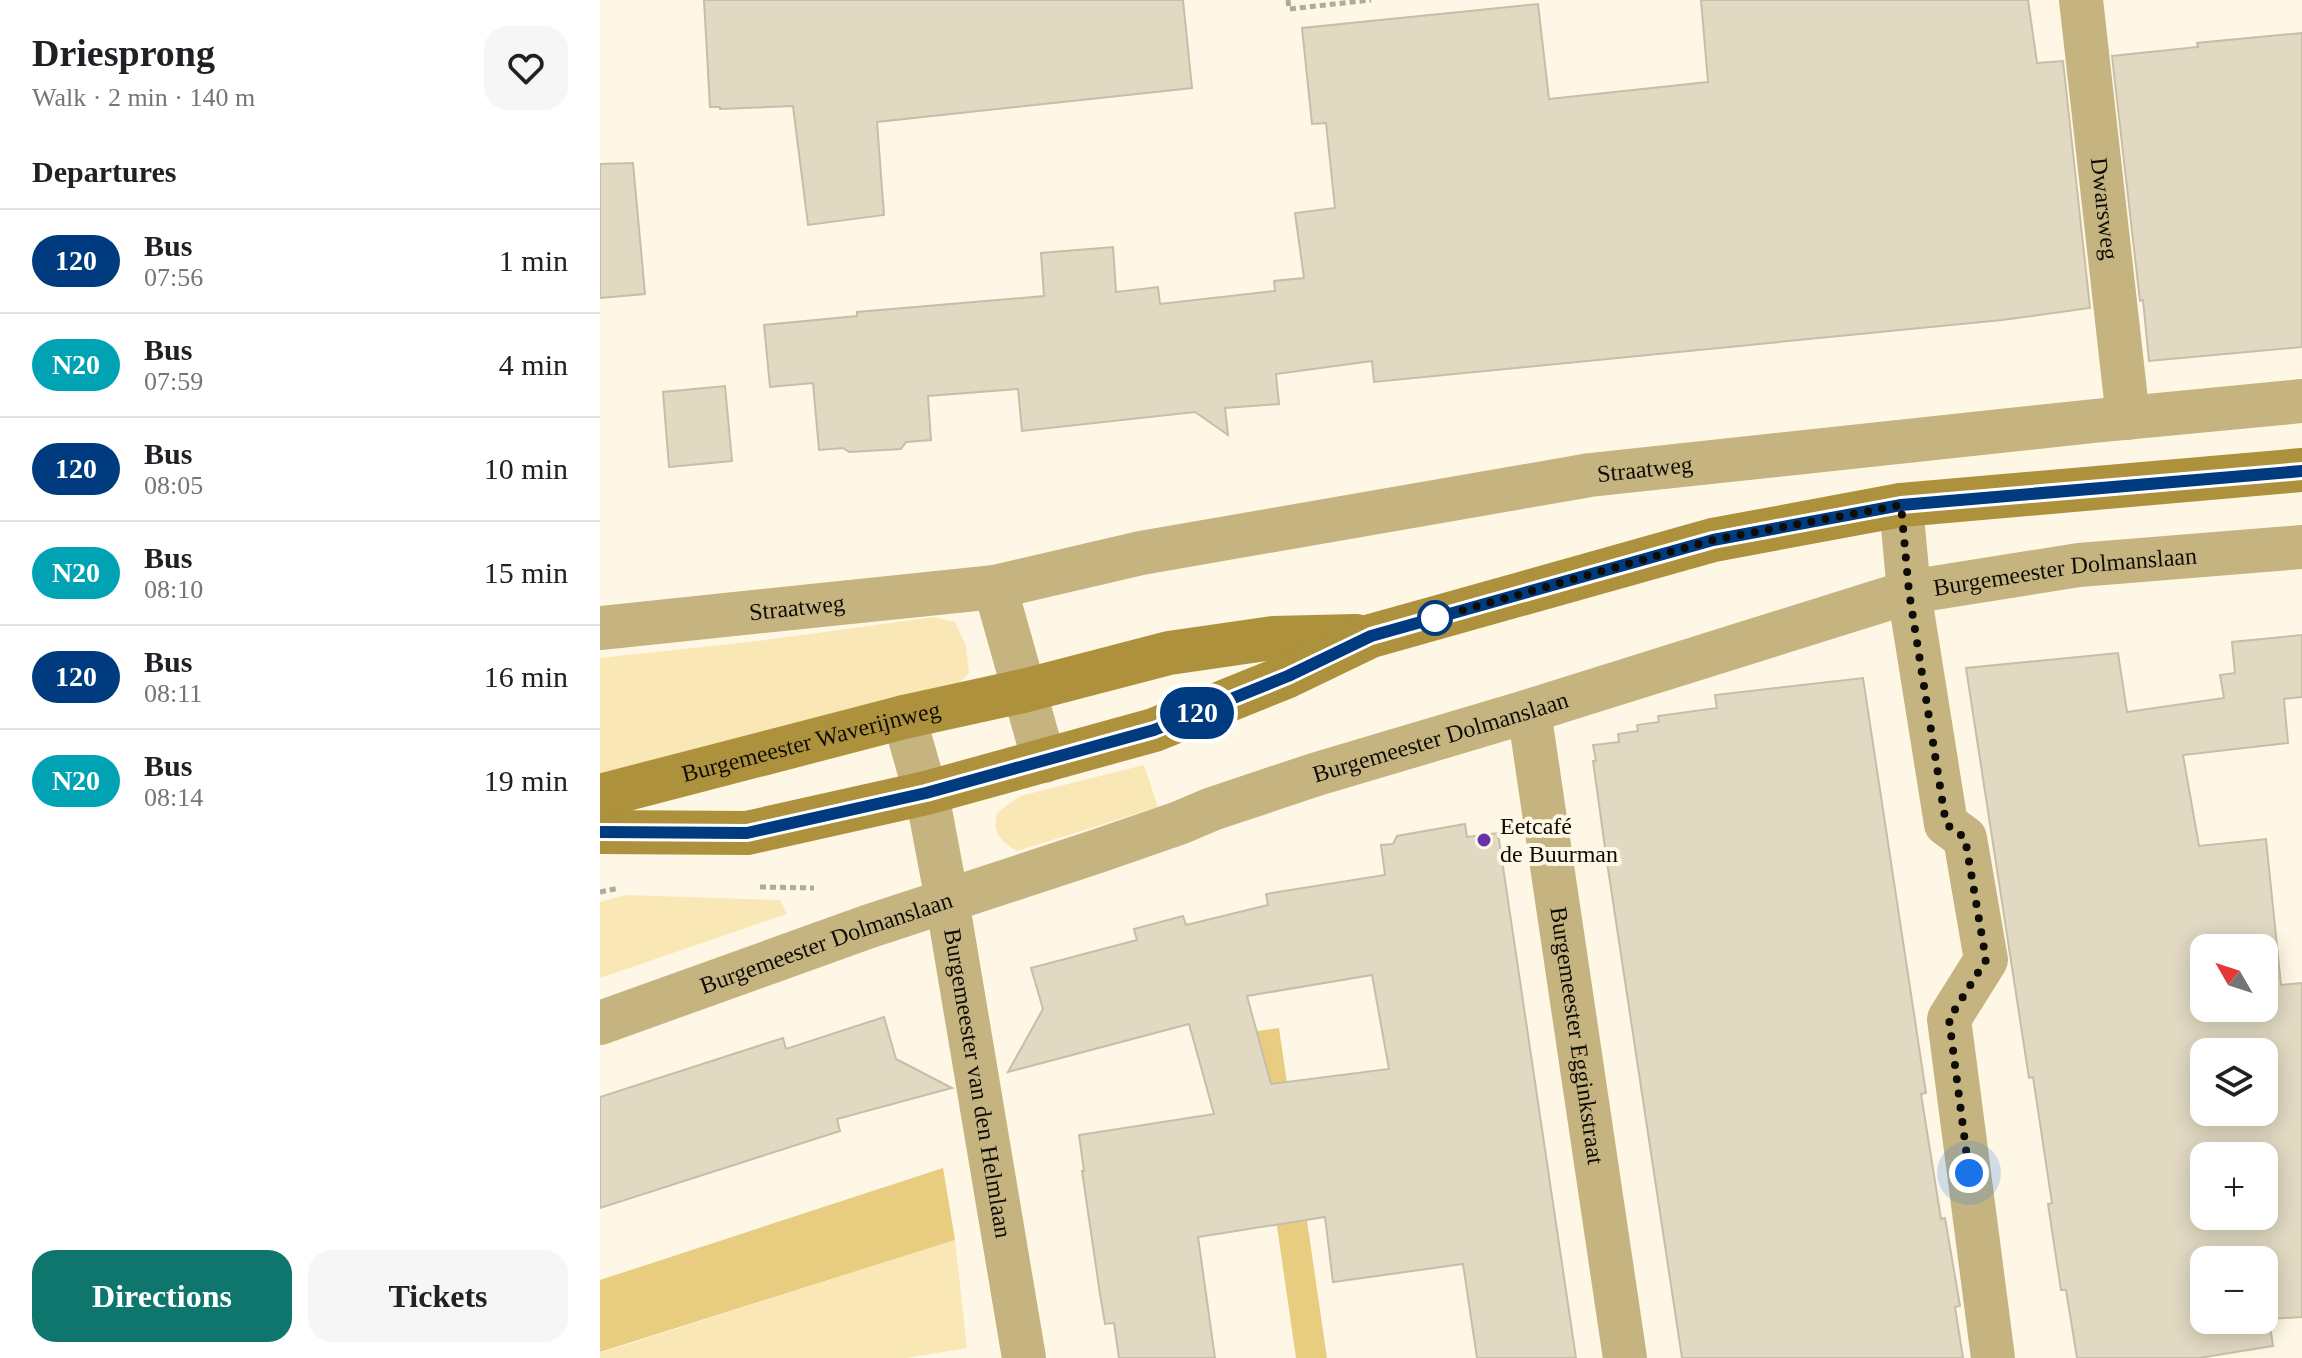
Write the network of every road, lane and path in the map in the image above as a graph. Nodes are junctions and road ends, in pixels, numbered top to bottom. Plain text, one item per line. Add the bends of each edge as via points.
1 (1288, 0) edge
2 (1371, 0) edge
3 (2081, 0) edge
4 (2302, 401) edge
5 (2128, 418) junction
6 (2302, 470) edge
7 (1901, 505) junction
8 (2302, 547) edge
9 (995, 587) junction
10 (1909, 592) junction
11 (600, 628) edge
12 (1371, 636) junction
13 (1023, 691) junction
14 (1529, 711) junction
15 (904, 717) junction
16 (1044, 761) junction
17 (926, 793) junction
18 (600, 796) edge
19 (600, 832) edge
20 (623, 887) dead end
21 (755, 887) dead end
22 (600, 892) edge
23 (947, 900) junction
24 (848, 934) junction
25 (600, 1023) edge
26 (1024, 1358) edge
27 (1625, 1358) edge
28 (1993, 1358) edge

1 - 2 path via 1289,9
3 - 5 street, Dwarsweg
4 - 5 street, Straatweg
5 - 9 street, Straatweg via 1590,475 1141,553
6 - 7 main road
7 - 10 street
7 - 12 main road via 1713,540
8 - 10 street, Burgemeester Dolmanslaan via 2079,565
9 - 11 street, Straatweg
9 - 13 street
10 - 14 street, Burgemeester Dolmanslaan
10 - 28 street via 1946,824 1965,838 1986,960 1949,1019
12 - 13 main road via 1273,638 1169,653
12 - 16 main road via 1165,726
13 - 15 main road, Burgemeester Waverijnweg
13 - 16 street
14 - 23 street, Burgemeester Dolmanslaan via 1317,774
14 - 27 street, Burgemeester Egginkstraat
15 - 17 street, Burgemeester van den Helmlaan
15 - 18 main road, Burgemeester Waverijnweg
16 - 17 main road
17 - 19 main road via 747,833
17 - 23 street, Burgemeester van den Helmlaan
20 - 22 path
21 - 24 path via 815,888 835,897
23 - 24 street, Burgemeester Dolmanslaan
23 - 26 street, Burgemeester van den Helmlaan
24 - 25 street, Burgemeester Dolmanslaan

